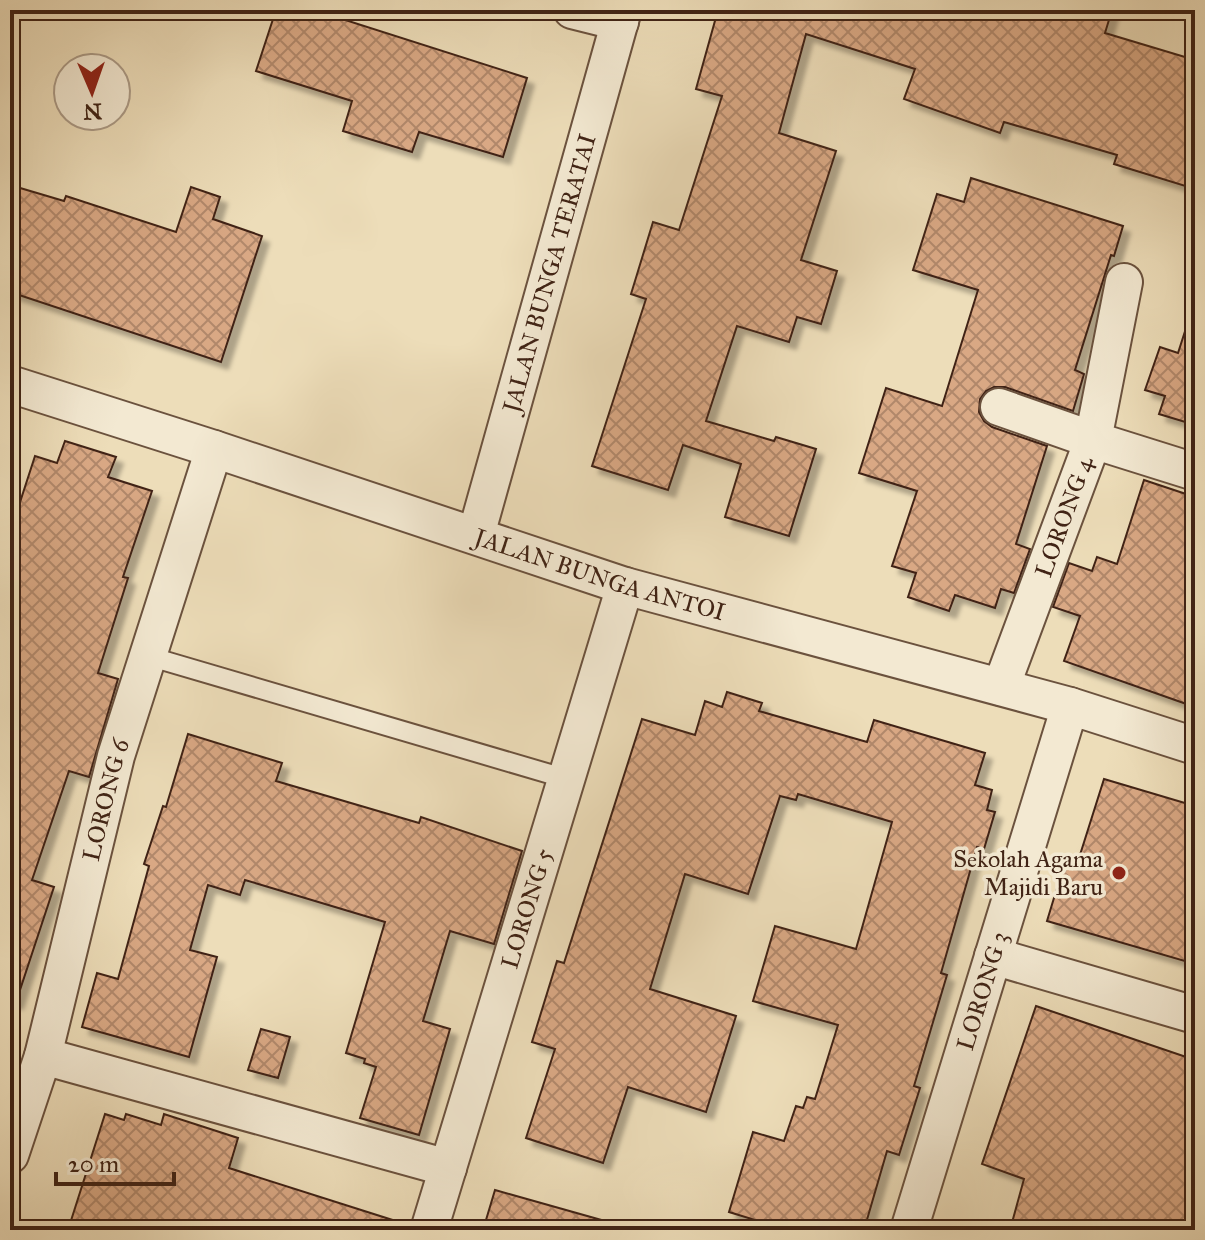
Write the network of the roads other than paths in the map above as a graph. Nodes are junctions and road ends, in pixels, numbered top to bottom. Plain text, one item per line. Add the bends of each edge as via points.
1 (572, 10) edge
2 (622, 16) edge
3 (1124, 282) dead end
4 (10, 384) edge
5 (999, 407) dead end
6 (1093, 440) junction
7 (214, 449) junction
8 (1195, 472) edge
9 (476, 535) junction
10 (625, 586) junction
11 (148, 656) junction
12 (1001, 687) junction
13 (1070, 706) junction
14 (1195, 746) edge
15 (567, 779) junction
16 (993, 956) junction
17 (1195, 1015) edge
18 (43, 1056) junction
19 (10, 1155) edge
20 (448, 1168) junction
21 (429, 1230) edge
22 (909, 1230) edge

1 - 2 street
2 - 9 street, JALAN BUNGA TERATAI
3 - 6 street
4 - 7 street, JALAN BUNGA ANTOI
5 - 6 street, LORONG 4
6 - 8 street
6 - 12 street, LORONG 4
7 - 9 street, JALAN BUNGA ANTOI
7 - 11 street, LORONG 6
9 - 10 street, JALAN BUNGA ANTOI
10 - 12 street, JALAN BUNGA ANTOI
10 - 15 street, LORONG 5
11 - 15 lane
11 - 18 street, LORONG 6 via 116,756
12 - 13 street, JALAN BUNGA ANTOI
13 - 14 street, JALAN BUNGA ANTOI
13 - 16 street, LORONG 3
15 - 20 street, LORONG 5
16 - 17 street
16 - 22 street, LORONG 3
18 - 19 street, LORONG 6
18 - 20 street
20 - 21 street, LORONG 5

